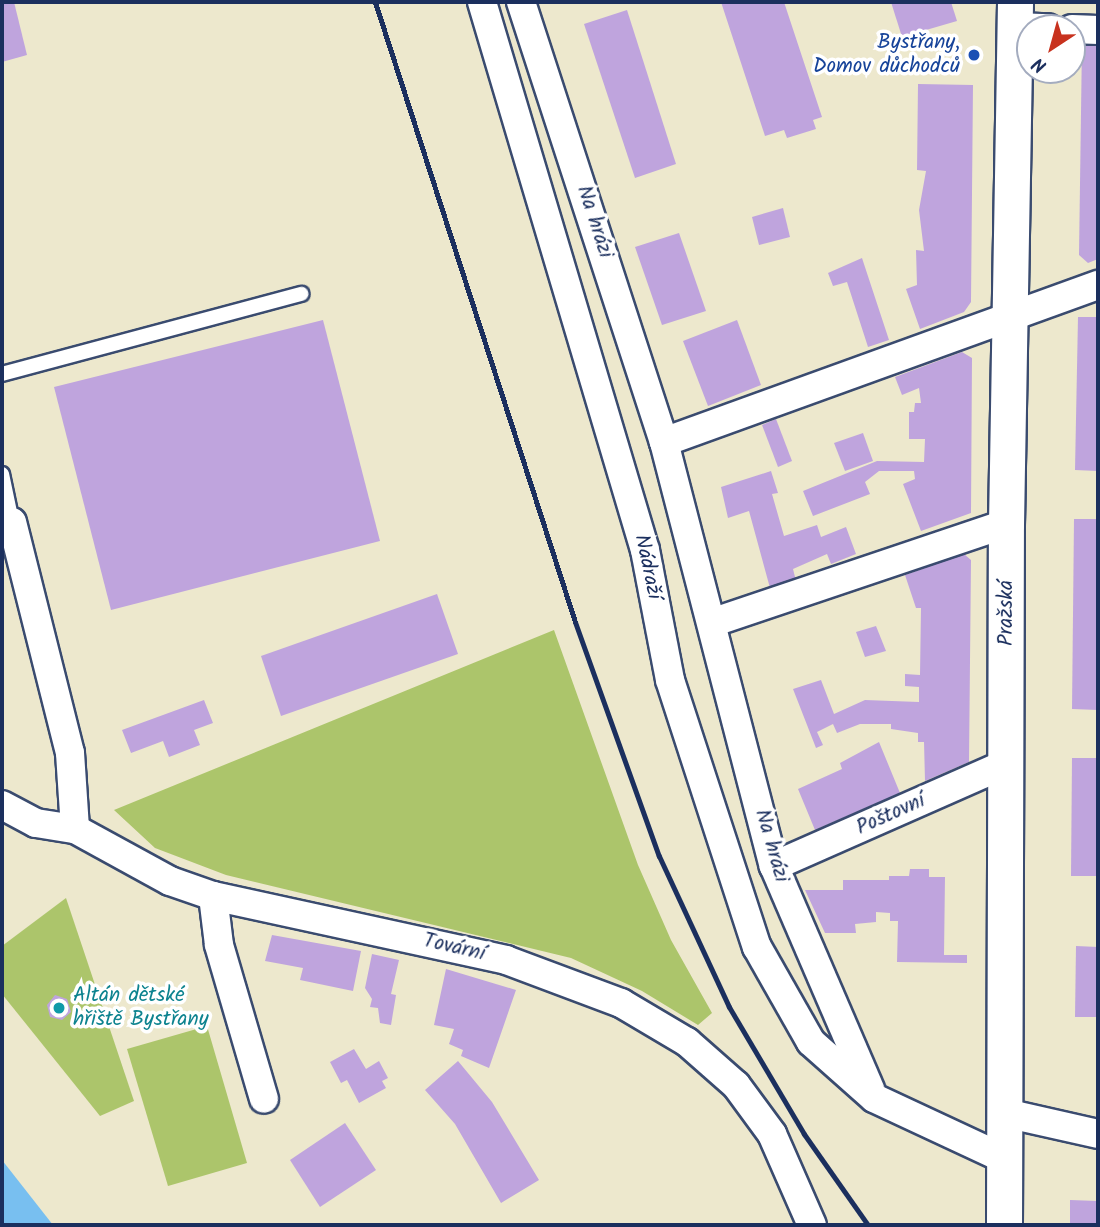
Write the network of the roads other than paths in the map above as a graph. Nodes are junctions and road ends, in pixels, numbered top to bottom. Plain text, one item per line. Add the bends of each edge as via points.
1 (482, 2) edge
2 (521, 2) edge
3 (1023, 84) edge
4 (1098, 285) edge
5 (301, 294) dead end
6 (1012, 318) junction
7 (2, 373) edge
8 (664, 442) junction
9 (2, 474) edge
10 (7, 524) edge
11 (1006, 524) junction
12 (714, 622) junction
13 (1007, 763) junction
14 (2, 805) edge
15 (75, 830) junction
16 (774, 866) junction
17 (213, 896) junction
18 (874, 1098) junction
19 (264, 1099) dead end
20 (1005, 1113) junction
21 (1098, 1134) edge
22 (1005, 1160) junction
23 (812, 1225) edge
24 (1004, 1225) edge

1 - 18 street, Nádraží via 645,550 670,680 757,947 811,1042
2 - 8 street, Na hrázi
3 - 6 street, Pražská
4 - 6 street
5 - 7 lane
6 - 8 street
6 - 11 street, Pražská
8 - 12 street, Na hrázi
9 - 10 lane
10 - 15 street via 70,753
11 - 12 street
11 - 13 street, Pražská
12 - 16 street, Na hrázi
13 - 16 street, Poštovní
13 - 20 street, Pražská
14 - 15 street, Tovární via 36,823
15 - 17 street, Tovární via 170,881
16 - 18 street, Na hrázi
17 - 19 street via 219,945
17 - 23 street, Tovární via 506,960 580,984 633,1009 688,1042 736,1085 772,1133
18 - 22 street
20 - 21 street
20 - 22 street, Pražská
22 - 24 street, Pražská

